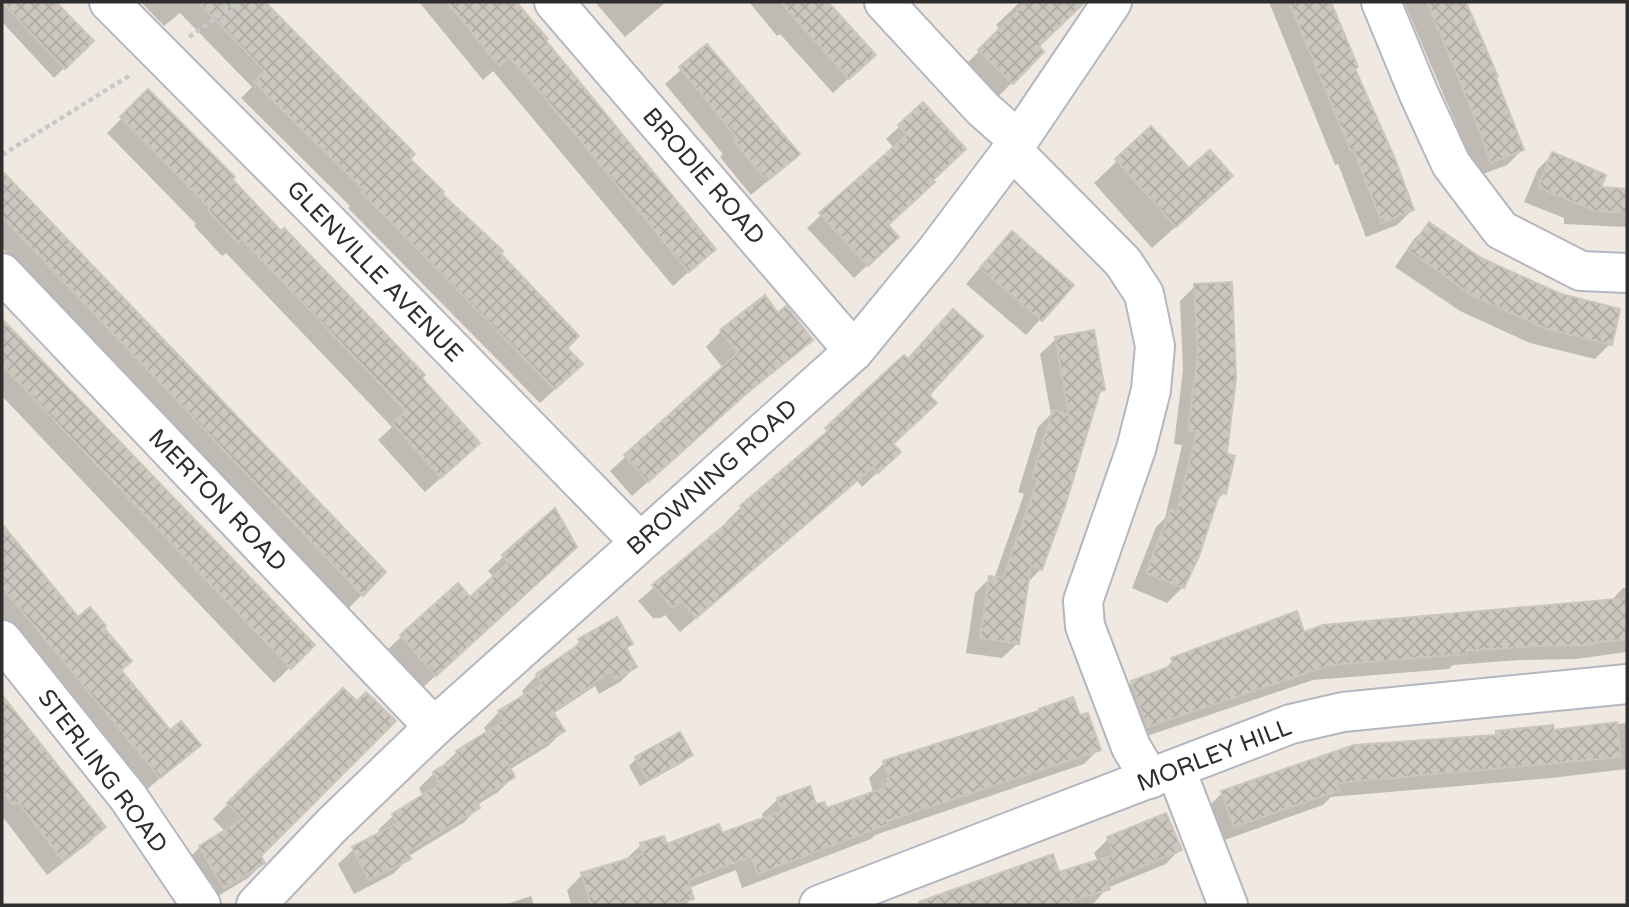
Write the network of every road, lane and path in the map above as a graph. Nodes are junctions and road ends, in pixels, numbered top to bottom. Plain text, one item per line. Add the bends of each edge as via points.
1 (109, 2) edge
2 (239, 2) edge
3 (554, 2) edge
4 (884, 2) edge
5 (1112, 2) edge
6 (1381, 2) edge
7 (162, 55) junction
8 (1015, 145) junction
9 (2, 155) edge
10 (2, 272) edge
11 (1627, 273) edge
12 (854, 351) junction
13 (639, 541) junction
14 (2, 640) edge
15 (1627, 684) edge
16 (434, 727) junction
17 (1163, 774) junction
18 (201, 905) edge
19 (256, 905) edge
20 (819, 905) edge
21 (1228, 905) edge

1 - 7 street, GLENVILLE AVENUE
2 - 7 path
3 - 12 street, BRODIE ROAD
4 - 8 street
5 - 8 street, BROWNING ROAD
6 - 11 street via 1451,164 1501,230 1581,271
7 - 9 path
7 - 13 street, GLENVILLE AVENUE
8 - 12 street, BROWNING ROAD
8 - 17 street via 1123,262 1144,294 1155,345 1151,390 1136,449 1083,601 1085,626 1131,747
10 - 16 street, MERTON ROAD
12 - 13 street, BROWNING ROAD
13 - 16 street, BROWNING ROAD
14 - 18 street, STERLING ROAD via 128,797
15 - 17 street, MORLEY HILL via 1343,712 1291,724
16 - 19 street, BROWNING ROAD
17 - 20 street, MORLEY HILL
17 - 21 street

